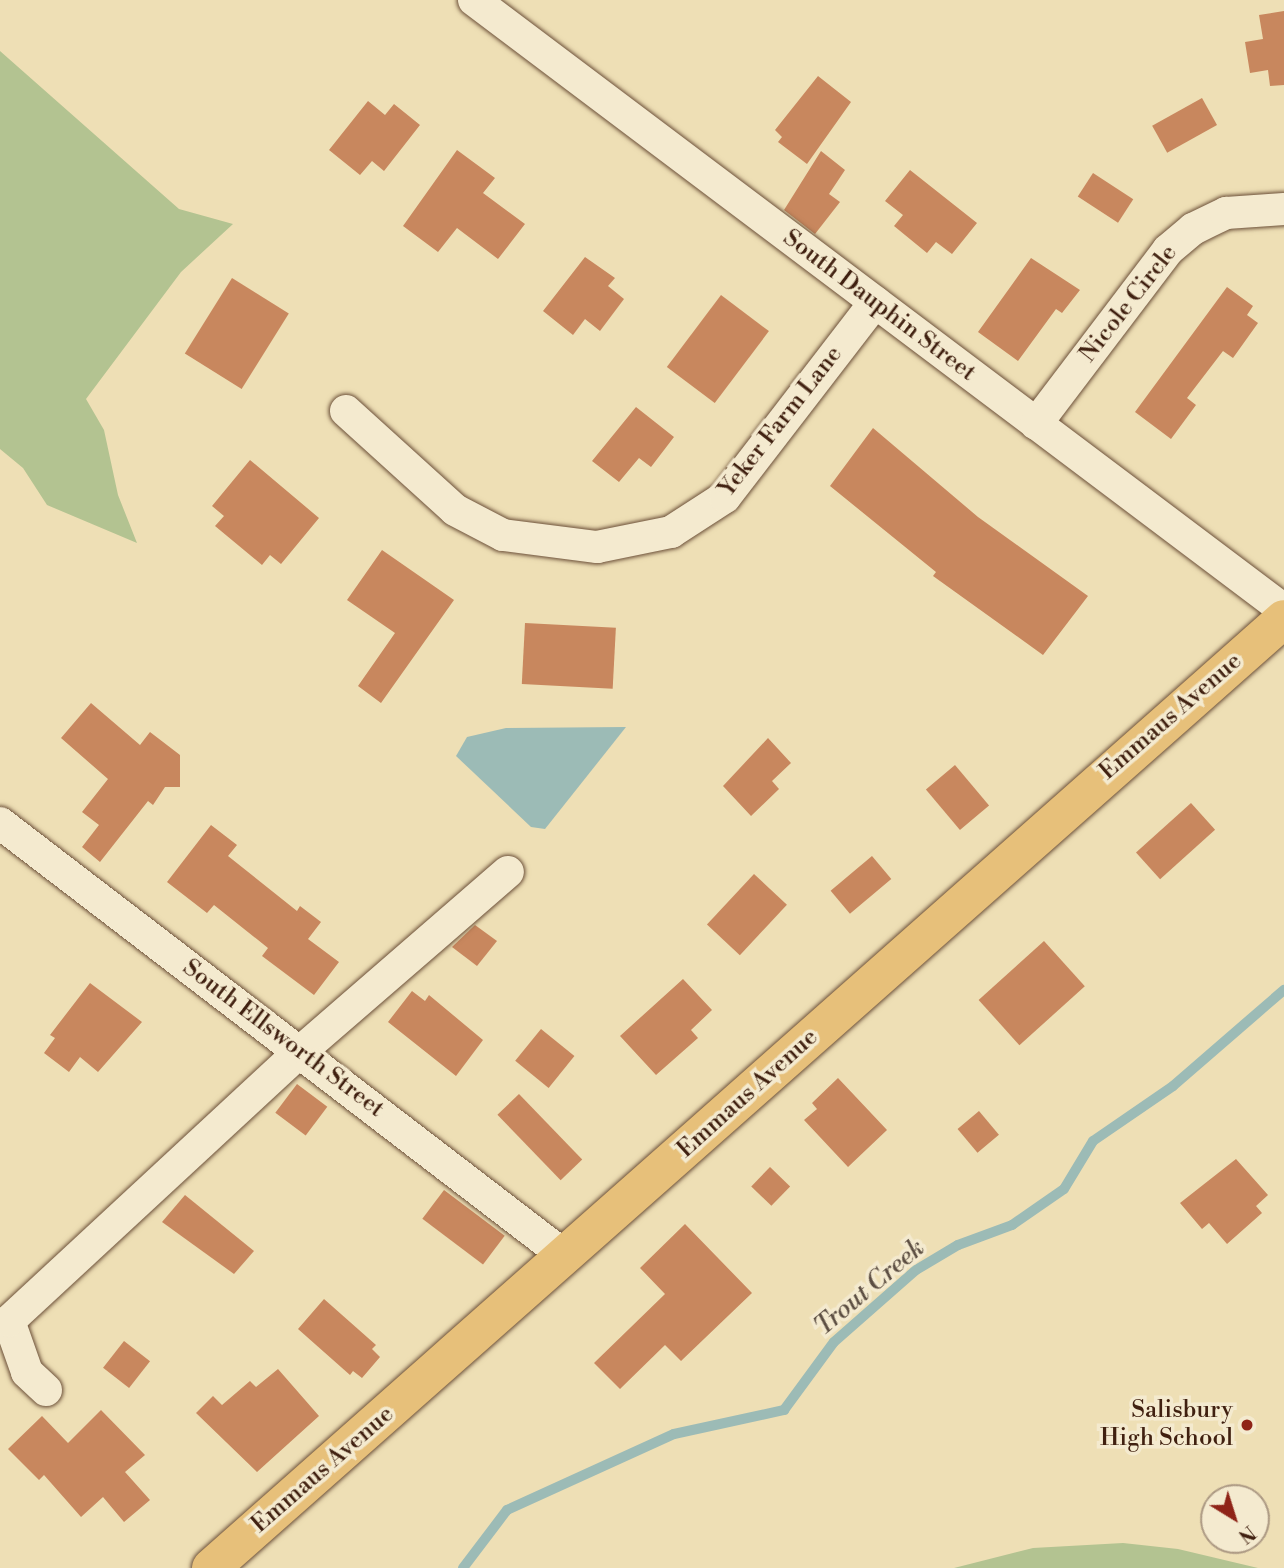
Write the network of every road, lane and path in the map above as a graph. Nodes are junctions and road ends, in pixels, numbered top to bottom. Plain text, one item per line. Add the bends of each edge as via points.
1 (474, 0) edge
2 (1284, 209) edge
3 (874, 303) junction
4 (346, 411) dead end
5 (1036, 424) junction
6 (1284, 610) edge
7 (1284, 619) edge
8 (0, 823) edge
9 (508, 872) dead end
10 (300, 1052) junction
11 (565, 1256) junction
12 (46, 1390) dead end
13 (211, 1568) edge

1 - 3 street, South Dauphin Street
2 - 5 street, Nicole Circle via 1226,213 1193,229 1168,250
3 - 4 street, Yeker Farm Lane via 725,497 671,532 597,547 503,535 455,510
3 - 5 street, South Dauphin Street
5 - 6 street, South Dauphin Street
7 - 11 main road, Emmaus Avenue
8 - 10 street, South Ellsworth Street
9 - 10 street
10 - 11 street, South Ellsworth Street
10 - 12 street via 9,1321 27,1372
11 - 13 main road, Emmaus Avenue

